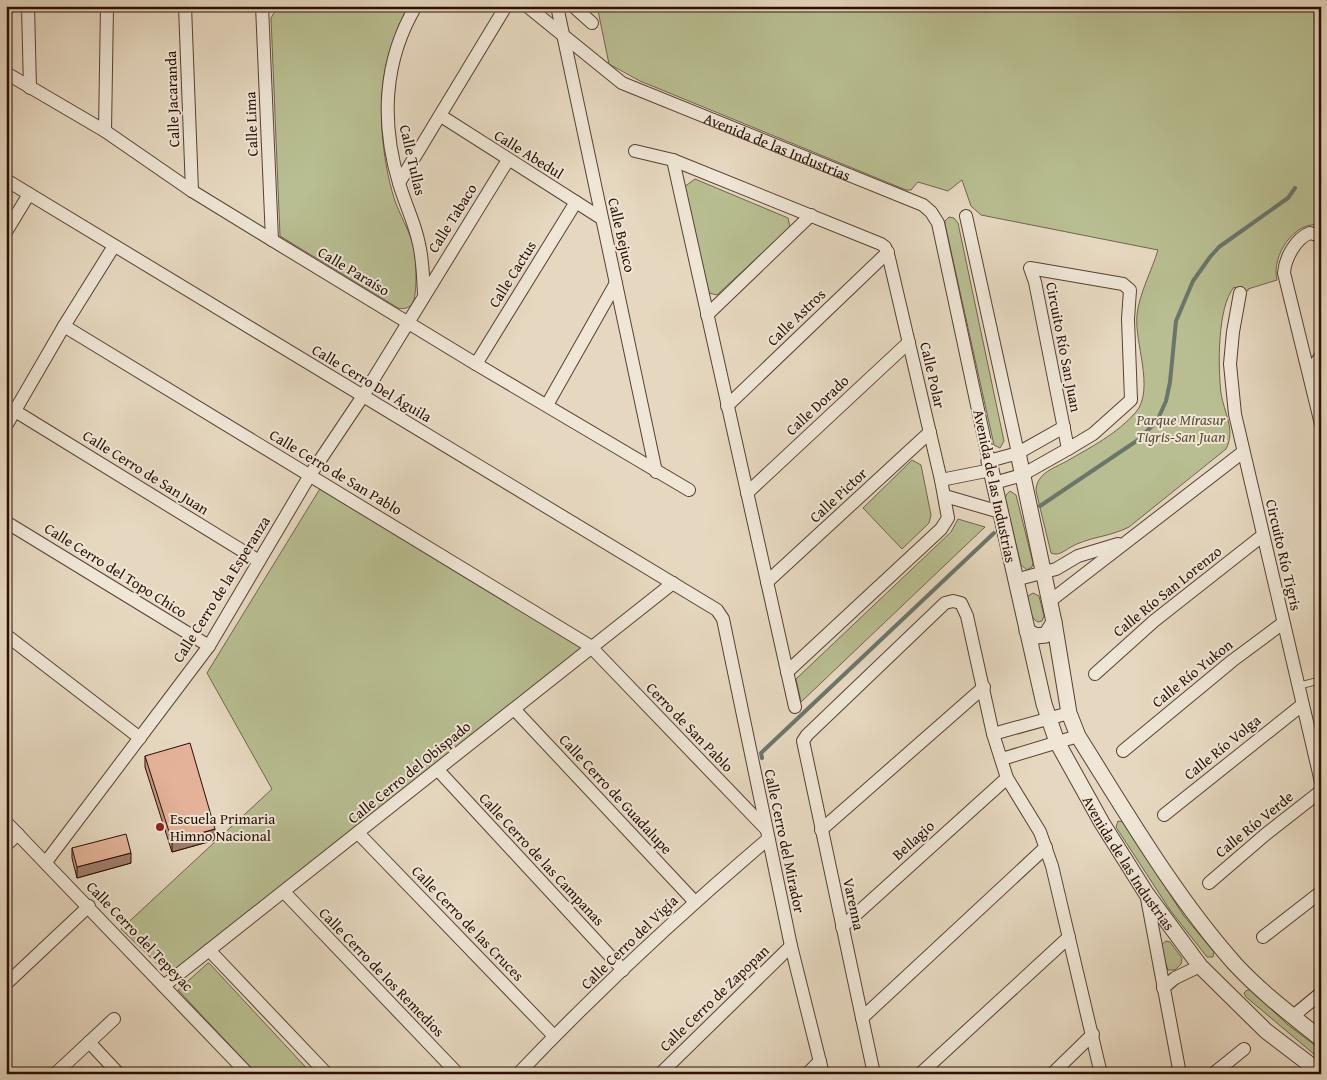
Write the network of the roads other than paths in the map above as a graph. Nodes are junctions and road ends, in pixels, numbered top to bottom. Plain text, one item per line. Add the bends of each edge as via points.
1 (28, 6) edge
2 (107, 6) edge
3 (185, 6) edge
4 (262, 6) edge
5 (416, 6) edge
6 (506, 6) edge
7 (527, 6) edge
8 (557, 6) edge
9 (573, 6) edge
10 (592, 23) dead end
11 (564, 37) junction
12 (6, 73) edge
13 (30, 88) junction
14 (441, 116) junction
15 (105, 131) junction
16 (635, 151) dead end
17 (508, 160) junction
18 (673, 160) junction
19 (6, 180) edge
20 (399, 183) junction
21 (192, 191) junction
22 (29, 194) junction
23 (576, 202) junction
24 (810, 215) junction
25 (966, 216) dead end
26 (601, 218) junction
27 (6, 232) edge
28 (1321, 236) edge
29 (272, 240) junction
30 (114, 246) junction
31 (888, 252) junction
32 (616, 283) junction
33 (1240, 293) dead end
34 (424, 294) junction
35 (707, 315) junction
36 (407, 322) junction
37 (64, 326) junction
38 (909, 342) junction
39 (1321, 356) edge
40 (476, 364) junction
41 (1308, 372) junction
42 (363, 396) junction
43 (547, 405) junction
44 (727, 406) junction
45 (15, 411) junction
46 (1321, 424) edge
47 (6, 426) edge
48 (1064, 427) junction
49 (930, 432) junction
50 (1068, 449) junction
51 (1243, 452) junction
52 (1018, 453) junction
53 (991, 471) junction
54 (656, 472) junction
55 (310, 475) junction
56 (1022, 475) junction
57 (941, 480) junction
58 (690, 490) dead end
59 (747, 493) junction
60 (945, 496) junction
61 (1000, 512) junction
62 (6, 522) edge
63 (1262, 536) junction
64 (1129, 539) junction
65 (260, 561) junction
66 (1044, 573) junction
67 (1015, 580) junction
68 (767, 582) junction
69 (673, 583) junction
70 (1050, 601) junction
71 (721, 614) joint
72 (1054, 622) junction
73 (1283, 623) junction
74 (1027, 631) junction
75 (6, 635) edge
76 (209, 646) junction
77 (590, 646) junction
78 (787, 672) junction
79 (1095, 674) dead end
80 (1321, 680) edge
81 (1298, 686) junction
82 (984, 687) junction
83 (1302, 705) junction
84 (795, 707) dead end
85 (514, 709) junction
86 (1069, 712) junction
87 (1048, 718) junction
88 (993, 734) junction
89 (1078, 736) junction
90 (140, 738) junction
91 (1057, 742) junction
92 (1123, 751) dead end
93 (1002, 760) junction
94 (438, 770) junction
95 (1006, 778) junction
96 (1321, 782) edge
97 (1321, 791) edge
98 (1124, 809) junction
99 (1164, 816) dead end
100 (6, 822) edge
101 (1102, 822) junction
102 (821, 830) junction
103 (358, 833) junction
104 (18, 834) junction
105 (767, 834) junction
106 (6, 845) edge
107 (1046, 847) junction
108 (46, 862) junction
109 (1209, 883) dead end
110 (284, 892) junction
111 (1321, 892) edge
112 (1146, 893) junction
113 (695, 902) junction
114 (88, 906) junction
115 (842, 927) junction
116 (1069, 937) junction
117 (1263, 938) dead end
118 (791, 946) junction
119 (209, 950) junction
120 (1236, 965) junction
121 (1200, 966) junction
122 (623, 970) junction
123 (6, 984) edge
124 (165, 985) junction
125 (1218, 985) junction
126 (1163, 988) junction
127 (1321, 993) edge
128 (1292, 1017) junction
129 (862, 1018) junction
130 (114, 1019) dead end
131 (1093, 1034) junction
132 (1320, 1034) edge
133 (554, 1036) junction
134 (89, 1042) junction
135 (1244, 1049) dead end
136 (820, 1061) junction
137 (1321, 1073) edge
138 (56, 1074) edge
139 (119, 1074) edge
140 (248, 1074) edge
141 (327, 1074) edge
142 (458, 1074) edge
143 (518, 1074) edge
144 (660, 1074) edge
145 (806, 1074) edge
146 (823, 1074) edge
147 (874, 1074) edge
148 (920, 1074) edge
149 (1052, 1074) edge
150 (1101, 1074) edge
151 (1180, 1074) edge
152 (1214, 1074) edge

1 - 13 street
2 - 15 street
3 - 21 street, Calle Jacaranda
4 - 29 street, Calle Lima
5 - 20 street, Calle Tullas via 400,37 388,84 389,143
6 - 14 street
7 - 11 street, Avenida de las Industrias
8 - 11 street, Calle Bejuco
9 - 10 street
11 - 26 street, Calle Bejuco
11 - 53 street, Avenida de las Industrias via 629,87 910,198 931,212 938,223
12 - 13 street, Calle Paraíso
13 - 15 street, Calle Paraíso
14 - 17 street, Calle Abedul
14 - 20 street
15 - 21 street, Calle Paraíso
16 - 18 street
17 - 23 street, Calle Abedul
17 - 34 street, Calle Tabaco
18 - 24 street
18 - 35 street
19 - 22 street, Calle Cerro Del Águila
20 - 34 street, Calle Tullas via 419,245
21 - 29 street, Calle Paraíso
22 - 27 street
22 - 30 street, Calle Cerro Del Águila
23 - 26 street, Calle Abedul
23 - 40 street, Calle Cactus
24 - 31 street via 881,244
24 - 35 street
25 - 52 street, Avenida de las Industrias
26 - 32 street, Calle Bejuco
28 - 41 street via 1315,233 1298,241 1284,273
29 - 36 street, Calle Paraíso
30 - 37 street
30 - 42 street, Calle Cerro Del Águila
31 - 38 street, Calle Polar
31 - 44 street, Calle Astros
32 - 43 street
32 - 54 street, Calle Bejuco
33 - 51 street, Circuito Río Tigris via 1230,364
34 - 36 street, Calle Tabaco
35 - 44 street
36 - 40 street, Calle Paraíso
36 - 42 street, Calle Cerro de la Esperanza
37 - 45 street
37 - 55 street, Calle Cerro de San Pablo
38 - 49 street, Calle Polar
38 - 59 street, Calle Dorado
39 - 41 street
40 - 43 street, Calle Paraíso
41 - 46 street
42 - 55 street, Calle Cerro de la Esperanza
42 - 69 street, Calle Cerro Del Águila
43 - 54 street, Calle Paraíso
44 - 59 street
45 - 47 street
45 - 65 street, Calle Cerro de San Juan
48 - 50 street, Circuito Río San Juan
48 - 50 street, Circuito Río San Juan via 1030,268 1123,284 1130,290 1131,400 1093,434
48 - 52 street, Circuito Río San Juan
49 - 57 street, Calle Polar
49 - 68 street, Calle Pictor
50 - 56 street, Circuito Río San Juan
51 - 63 street, Circuito Río Tigris
51 - 64 street
52 - 53 street, Circuito Río San Juan
52 - 56 street, Avenida de las Industrias
53 - 56 street, Circuito Río San Juan
53 - 57 street
53 - 61 street, Avenida de las Industrias
54 - 58 street, Calle Paraíso
55 - 65 street, Calle Cerro de la Esperanza
55 - 77 street, Calle Cerro de San Pablo
56 - 66 street, Avenida de las Industrias
57 - 60 street, Calle Polar
59 - 68 street
60 - 61 street
60 - 78 street, Calle Polar via 948,518 941,529
61 - 67 street, Avenida de las Industrias
62 - 76 street, Calle Cerro del Topo Chico
63 - 73 street, Circuito Río Tigris
63 - 79 street, Calle Río San Lorenzo via 1154,621
64 - 66 street via 1078,556
64 - 70 street
65 - 76 street, Calle Cerro de la Esperanza
66 - 67 street
66 - 70 street, Avenida de las Industrias
67 - 74 street, Avenida de las Industrias
68 - 78 street
69 - 71 street, Calle Cerro Del Águila
69 - 77 street, Calle Cerro del Obispado
70 - 72 street, Avenida de las Industrias
71 - 105 street, Calle Cerro del Mirador
72 - 74 street via 1046,635 1036,636
72 - 86 street, Avenida de las Industrias
73 - 81 street, Circuito Río Tigris
73 - 92 street, Calle Río Yukon
74 - 87 street, Avenida de las Industrias
75 - 90 street
76 - 90 street, Calle Cerro de la Esperanza
77 - 85 street, Calle Cerro del Obispado
77 - 105 street, Cerro de San Pablo
78 - 84 street
80 - 81 lane
81 - 83 street, Circuito Río Tigris
82 - 88 street
82 - 102 street
82 - 102 street, Varenna via 964,608 957,601 949,601 803,741
83 - 96 street, Circuito Río Tigris
83 - 99 street, Calle Río Volga
85 - 94 street, Calle Cerro del Obispado
85 - 113 street, Calle Cerro de Guadalupe
86 - 87 street
86 - 89 street, Avenida de las Industrias
87 - 88 street
87 - 91 street, Avenida de las Industrias
88 - 93 street
89 - 91 street
89 - 98 street, Avenida de las Industrias
90 - 108 street, Calle Cerro de la Esperanza
91 - 93 street
91 - 101 street, Avenida de las Industrias
93 - 95 street
94 - 103 street, Calle Cerro del Obispado
94 - 122 street, Calle Cerro de las Campanas
95 - 107 street
95 - 115 street, Bellagio
97 - 109 street, Calle Río Verde
98 - 101 street via 1109,808 1104,812
98 - 120 street, Avenida de las Industrias via 1177,890
100 - 104 street, Calle Cerro del Tepeyac
101 - 112 street, Avenida de las Industrias
102 - 115 street, Varenna
103 - 110 street, Calle Cerro del Obispado
103 - 133 street, Calle Cerro de las Cruces
104 - 106 street
104 - 108 street, Calle Cerro del Tepeyac
105 - 113 street, Calle Cerro del Vigía
105 - 118 street, Calle Cerro del Mirador
107 - 116 street
107 - 129 street
108 - 114 street, Calle Cerro del Tepeyac
110 - 119 street, Calle Cerro del Obispado
110 - 142 street, Calle Cerro de los Remedios
111 - 117 street
112 - 121 street, Avenida de las Industrias
112 - 126 street
113 - 122 street, Calle Cerro del Vigía
114 - 123 street
114 - 124 street, Calle Cerro del Tepeyac
115 - 129 street, Varenna
116 - 131 street
116 - 148 street
118 - 136 street, Calle Cerro del Mirador
118 - 144 street, Calle Cerro de Zapopan
119 - 124 street, Calle Cerro del Obispado
119 - 141 street
120 - 125 street
120 - 128 street, Avenida de las Industrias
121 - 125 street, Avenida de las Industrias
121 - 126 street
122 - 133 street, Calle Cerro del Vigía
124 - 140 street, Calle Cerro del Tepeyac
125 - 137 street, Avenida de las Industrias via 1266,1032
126 - 151 street
127 - 128 street
128 - 132 street, Avenida de las Industrias
129 - 147 street, Varenna
130 - 134 street
131 - 149 street
131 - 150 street
133 - 143 street, Calle Cerro del Vigía
134 - 138 street
134 - 139 street
135 - 152 street
136 - 145 street
136 - 146 street, Calle Cerro del Mirador

